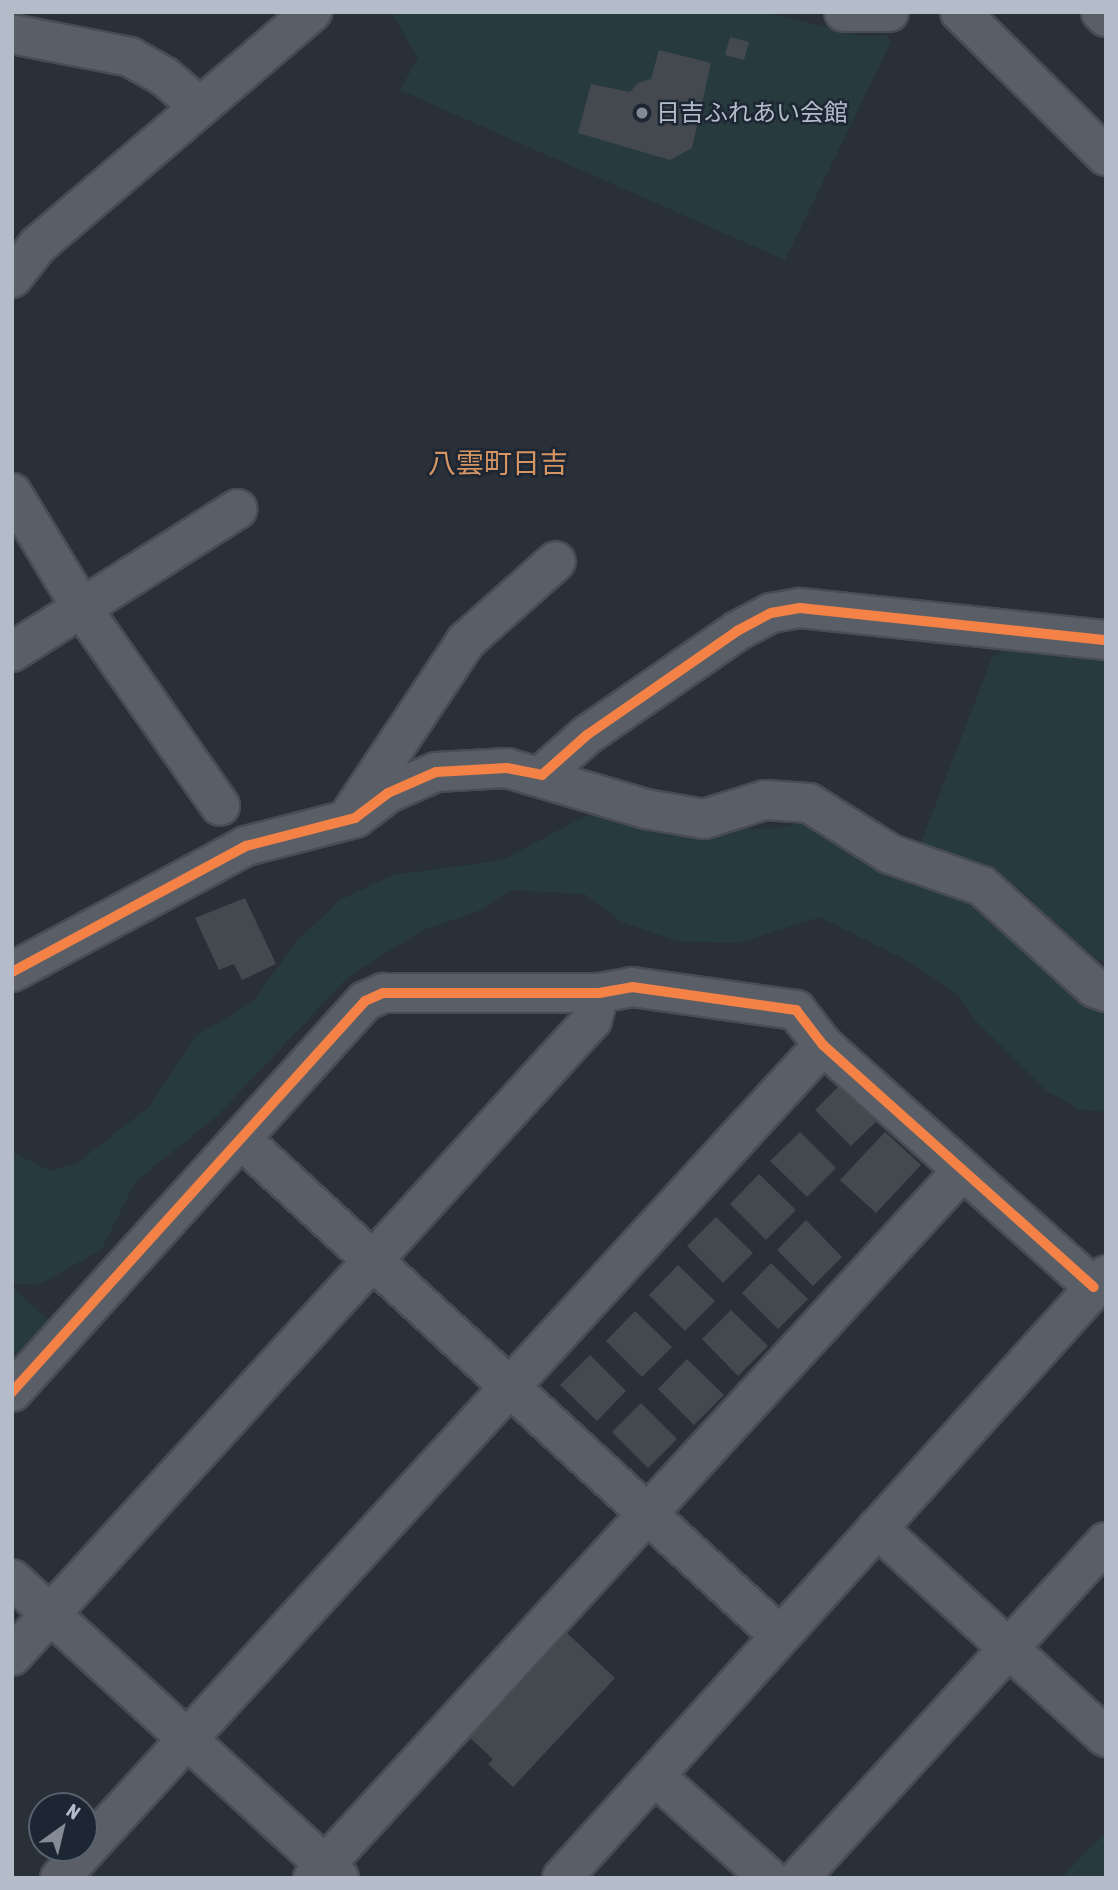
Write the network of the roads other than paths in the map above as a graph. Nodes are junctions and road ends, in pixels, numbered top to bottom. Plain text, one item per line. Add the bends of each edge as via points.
1 (312, 12) edge
2 (844, 12) edge
3 (888, 12) edge
4 (960, 12) edge
5 (1101, 12) edge
6 (1106, 17) edge
7 (12, 34) edge
8 (199, 106) junction
9 (1106, 156) edge
10 (12, 278) edge
11 (12, 493) edge
12 (237, 509) dead end
13 (556, 561) dead end
14 (83, 610) junction
15 (1106, 640) edge
16 (12, 652) edge
17 (542, 775) junction
18 (220, 806) dead end
19 (346, 820) junction
20 (12, 972) edge
21 (1106, 992) edge
22 (598, 993) junction
23 (823, 1045) junction
24 (242, 1140) junction
25 (963, 1170) junction
26 (374, 1262) junction
27 (1100, 1281) edge
28 (511, 1390) junction
29 (12, 1392) edge
30 (649, 1514) junction
31 (877, 1528) junction
32 (1106, 1542) edge
33 (12, 1579) edge
34 (52, 1614) junction
35 (779, 1635) junction
36 (1007, 1651) junction
37 (12, 1656) edge
38 (1106, 1737) edge
39 (187, 1739) junction
40 (656, 1777) junction
41 (326, 1873) edge
42 (60, 1878) edge
43 (562, 1878) edge
44 (769, 1878) edge
45 (799, 1878) edge

1 - 8 street
2 - 3 street
4 - 9 street
5 - 6 street
7 - 8 street via 130,57 165,77
8 - 10 street via 38,245
11 - 14 street
12 - 14 street
13 - 19 street via 466,641
14 - 16 street
14 - 18 street
15 - 17 street via 800,608 771,612 587,735
17 - 19 street via 507,768 436,772 388,793
17 - 21 street via 646,809 704,819 765,800 810,803 890,853 982,886 1095,988
19 - 20 street via 246,846
22 - 23 street via 632,987 796,1010
22 - 24 street via 383,993 365,1001
22 - 26 street via 592,1020
23 - 25 street
23 - 28 street
24 - 26 street
24 - 29 street
25 - 27 street
25 - 30 street
26 - 28 street
26 - 34 street
27 - 31 street
28 - 30 street
28 - 39 street
30 - 35 street
30 - 41 street
31 - 35 street
31 - 36 street
32 - 36 street
33 - 34 street
34 - 37 street
34 - 39 street
35 - 40 street
36 - 38 street
36 - 45 street
39 - 41 street
39 - 42 street
40 - 43 street
40 - 44 street

